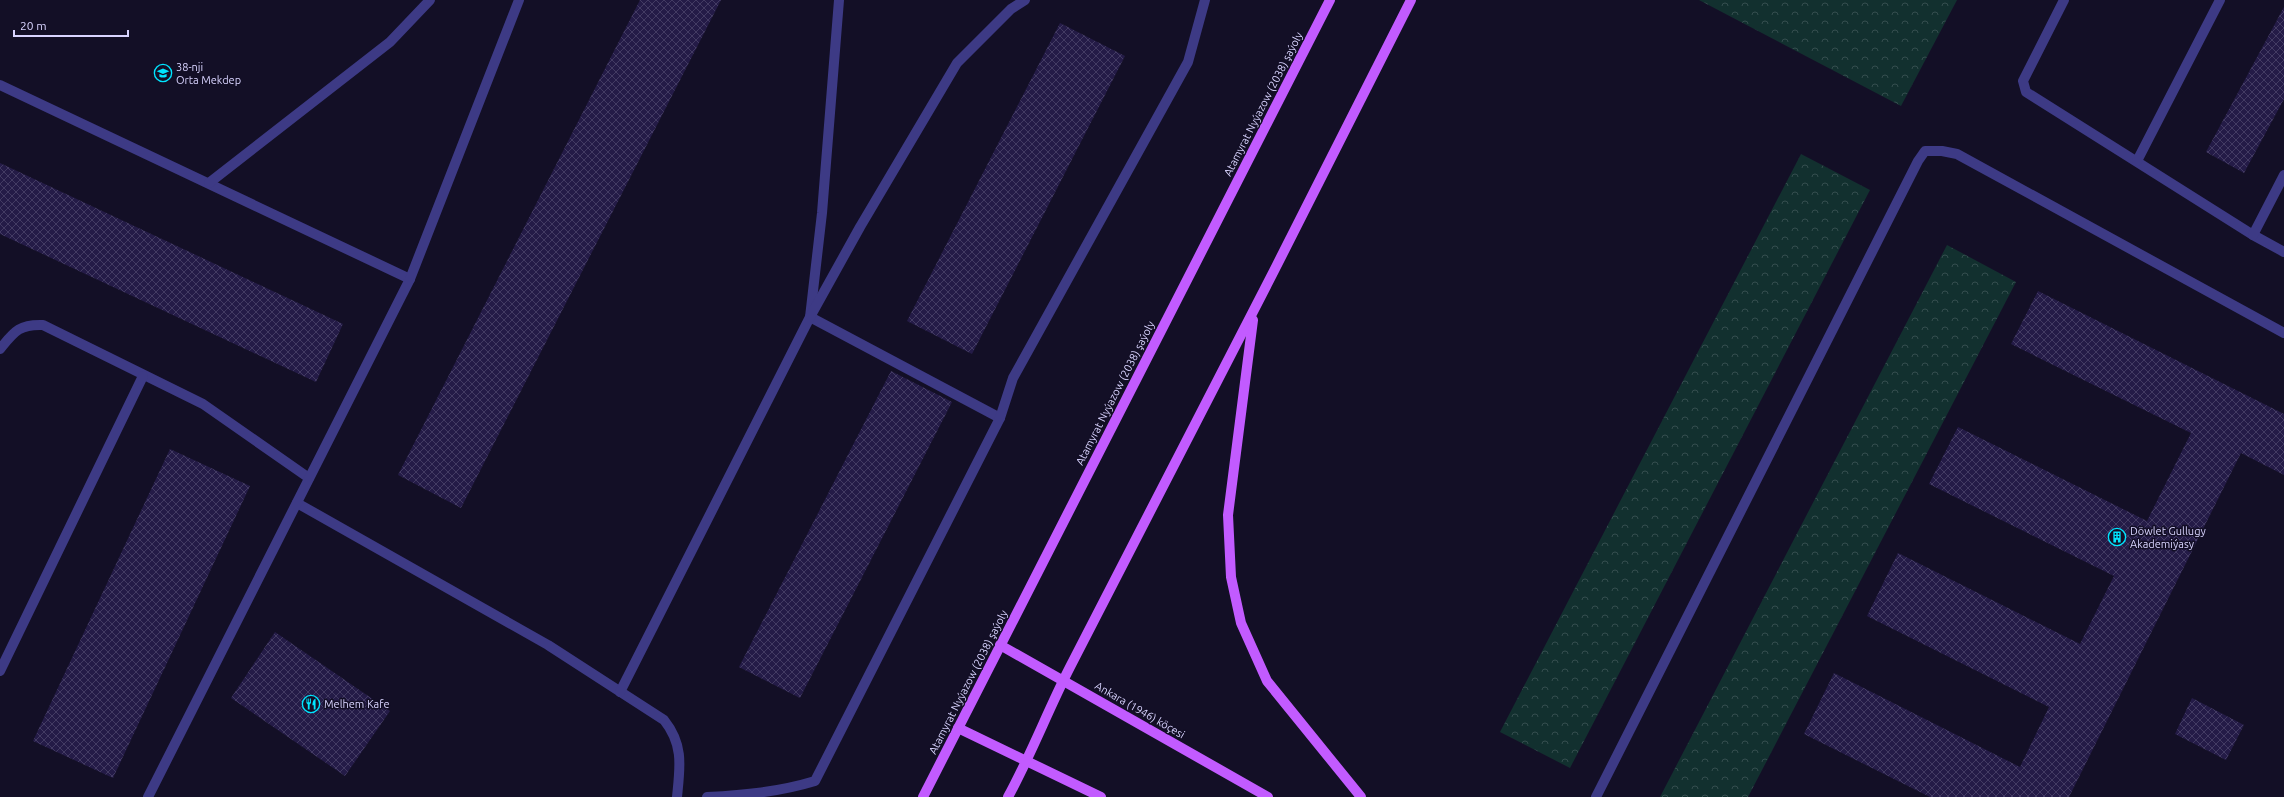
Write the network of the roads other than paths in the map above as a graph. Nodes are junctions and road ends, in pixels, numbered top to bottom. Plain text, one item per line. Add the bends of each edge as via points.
1 (430, 0) edge
2 (519, 0) edge
3 (839, 0) edge
4 (1025, 0) edge
5 (1205, 0) edge
6 (1330, 0) edge
7 (1411, 0) edge
8 (2064, 0) edge
9 (2220, 0) edge
10 (0, 85) edge
11 (2137, 161) junction
12 (2284, 175) edge
13 (209, 183) junction
14 (2253, 235) junction
15 (2284, 252) edge
16 (410, 279) junction
17 (1254, 314) junction
18 (810, 317) junction
19 (2284, 333) edge
20 (0, 349) edge
21 (143, 376) junction
22 (1000, 418) junction
23 (309, 478) junction
24 (297, 503) junction
25 (1000, 646) junction
26 (0, 671) edge
27 (1064, 680) junction
28 (620, 692) junction
29 (958, 728) junction
30 (1028, 761) junction
31 (148, 797) edge
32 (677, 797) edge
33 (707, 797) edge
34 (923, 797) edge
35 (1008, 797) edge
36 (1101, 797) edge
37 (1268, 797) edge
38 (1361, 797) edge
39 (1596, 797) edge

1 - 13 lane via 390,42
2 - 16 lane
3 - 18 lane via 822,214
4 - 18 lane via 1011,8 957,63
5 - 22 lane via 1188,62 1013,378
6 - 25 main road, Atamyrat Nyýazow (2038) şaýoly
7 - 17 main road
8 - 11 lane via 2023,81 2026,92
9 - 11 lane
10 - 13 lane
11 - 14 lane
12 - 14 lane
13 - 16 lane
14 - 15 lane
16 - 23 lane
17 - 27 main road
17 - 38 main road via 1228,515 1231,577 1241,623 1267,681
18 - 22 lane
18 - 28 lane
19 - 39 lane via 1957,154 1925,151
20 - 21 lane via 20,328 30,324 43,325
21 - 23 lane via 203,404
21 - 26 lane
22 - 33 lane via 815,781 786,790
23 - 24 lane
24 - 28 lane via 548,645
24 - 31 lane
25 - 27 main road, Ankara (1946) köçesi
25 - 29 main road, Atamyrat Nyýazow (2038) şaýoly
27 - 30 main road
27 - 37 main road, Ankara (1946) köçesi
28 - 32 lane via 664,720 674,732 681,757
29 - 30 main road
29 - 34 main road, Atamyrat Nyýazow (2038) şaýoly
30 - 35 main road
30 - 36 main road

